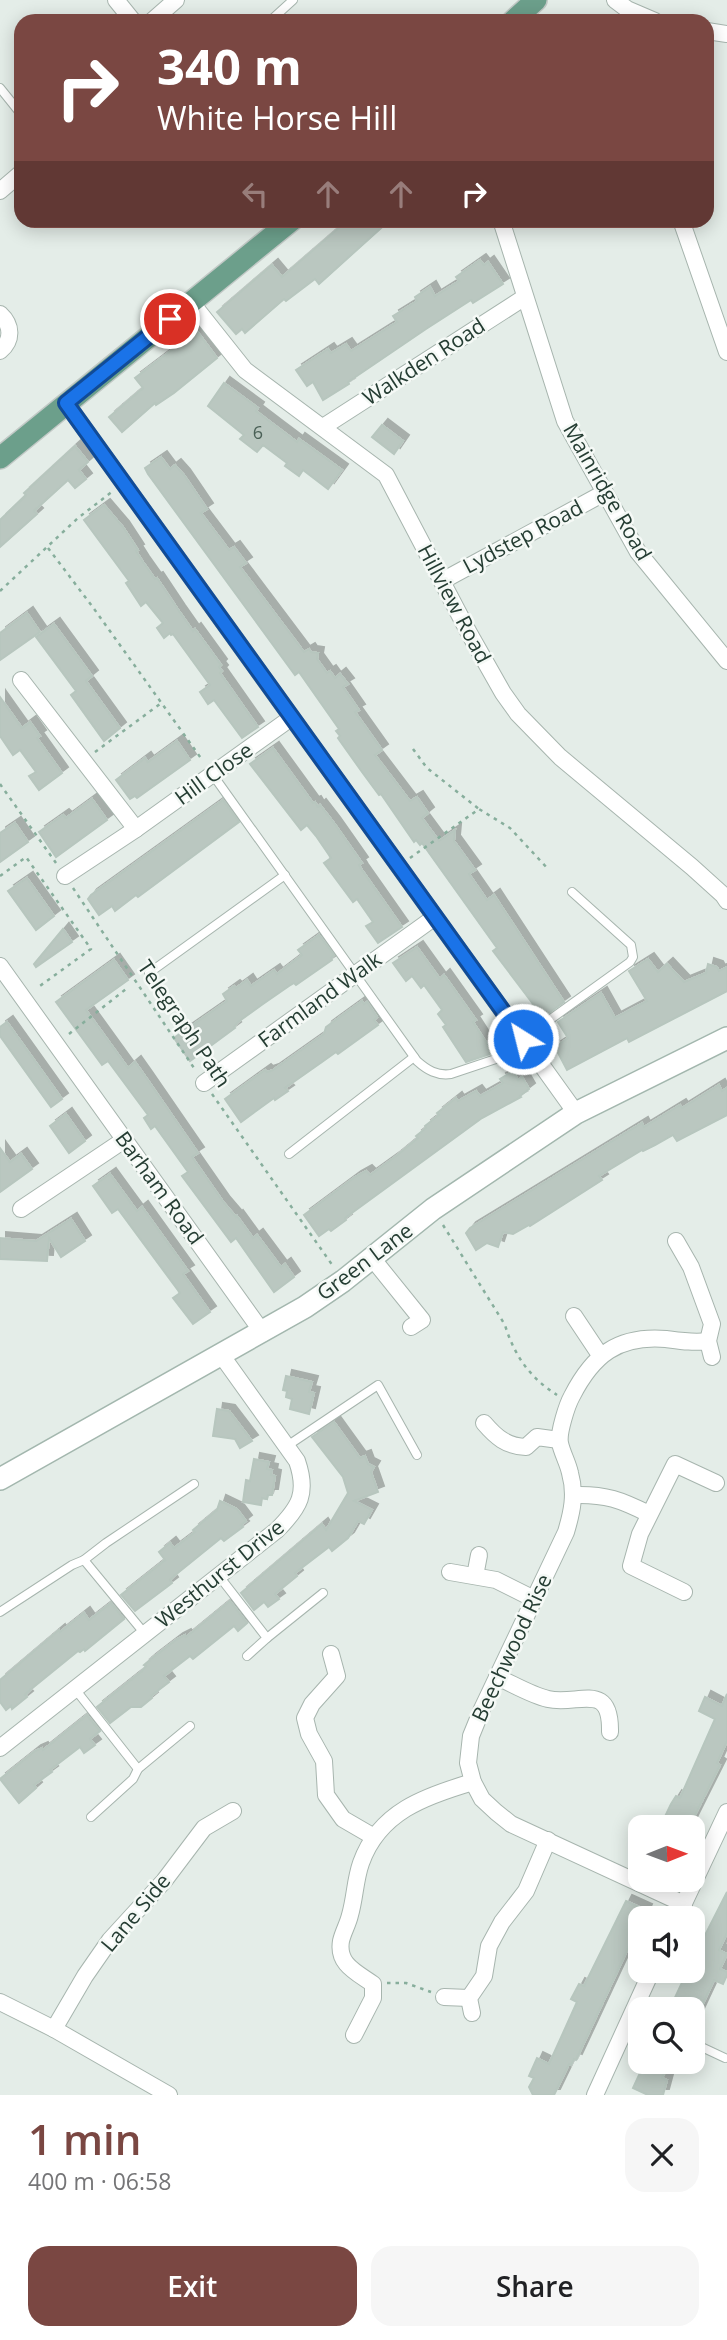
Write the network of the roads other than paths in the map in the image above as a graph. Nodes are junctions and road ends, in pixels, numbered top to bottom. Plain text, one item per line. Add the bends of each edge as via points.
1 (116, 0) edge
2 (176, 0) edge
3 (293, 0) edge
4 (536, 0) edge
5 (615, 0) edge
6 (127, 14) edge
7 (160, 14) edge
8 (278, 14) edge
9 (521, 14) edge
10 (639, 14) edge
11 (0, 89) edge
12 (14, 106) edge
13 (14, 179) edge
14 (0, 191) edge
15 (282, 228) edge
16 (503, 228) edge
17 (684, 228) edge
18 (525, 297) junction
19 (191, 302) junction
20 (0, 314) edge
21 (0, 351) edge
22 (727, 352) edge
23 (66, 403) junction
24 (323, 427) junction
25 (0, 458) edge
26 (604, 493) junction
27 (442, 581) junction
28 (727, 661) edge
29 (21, 680) dead end
30 (291, 718) junction
31 (213, 775) junction
32 (135, 829) junction
33 (285, 875) junction
34 (65, 876) road end
35 (572, 892) dead end
36 (727, 901) edge
37 (435, 917) junction
38 (0, 966) edge
39 (149, 973) dead end
40 (356, 974) junction
41 (727, 1038) edge
42 (526, 1043) junction
43 (414, 1057) junction
44 (204, 1083) road end
45 (576, 1113) junction
46 (124, 1140) junction
47 (289, 1154) dead end
48 (21, 1209) dead end
49 (676, 1241) dead end
50 (372, 1258) junction
51 (574, 1316) dead end
52 (421, 1321) dead end
53 (263, 1332) junction
54 (600, 1355) junction
55 (222, 1356) junction
56 (484, 1423) dead end
57 (559, 1440) junction
58 (287, 1446) junction
59 (417, 1455) dead end
60 (0, 1479) edge
61 (716, 1483) dead end
62 (194, 1484) dead end
63 (574, 1496) junction
64 (649, 1514) junction
65 (479, 1555) dead end
66 (84, 1560) junction
67 (450, 1572) dead end
68 (219, 1576) junction
69 (475, 1576) junction
70 (323, 1592) dead end
71 (684, 1592) dead end
72 (534, 1599) junction
73 (0, 1612) edge
74 (145, 1634) junction
75 (267, 1638) junction
76 (331, 1654) dead end
77 (247, 1656) dead end
78 (497, 1677) junction
79 (75, 1689) junction
80 (190, 1726) dead end
81 (610, 1732) dead end
82 (0, 1748) edge
83 (138, 1769) junction
84 (473, 1783) junction
85 (233, 1811) dead end
86 (727, 1812) edge
87 (91, 1817) dead end
88 (374, 1837) junction
89 (548, 1840) junction
90 (671, 1906) edge
91 (682, 1906) edge
92 (444, 1997) road end
93 (0, 2002) edge
94 (54, 2029) junction
95 (628, 2031) edge
96 (354, 2035) dead end
97 (705, 2049) edge
98 (725, 2059) dead end
99 (169, 2095) edge
100 (595, 2095) edge

1 - 6 street
2 - 7 street
3 - 8 lane
4 - 9 main road
5 - 10 street
11 - 12 lane
13 - 14 street
15 - 19 main road
16 - 18 street, Mainridge Road
17 - 22 street
18 - 24 street, Walkden Road
18 - 26 street, Mainridge Road via 565,421
19 - 23 main road
19 - 24 street, Hillview Road via 245,370
20 - 21 street via 10,334
23 - 25 main road
23 - 30 street
24 - 27 street, Hillview Road via 386,475
26 - 27 street, Lydstep Road
26 - 28 street, Mainridge Road via 638,552
27 - 36 street, Hillview Road via 503,693 524,722
29 - 32 street
30 - 31 street, Hill Close
30 - 37 street
31 - 32 street, Hill Close
31 - 33 lane
32 - 34 street, Hill Close
33 - 39 lane
33 - 40 lane
35 - 42 lane via 631,945 633,957
37 - 40 street, Farmland Walk
37 - 42 street
38 - 46 street, Barham Road
40 - 43 lane
40 - 44 street, Farmland Walk
41 - 45 main road, Green Lane
42 - 43 lane via 443,1075 426,1069
42 - 45 street
43 - 47 lane
45 - 50 main road, Green Lane via 433,1209
46 - 48 street
46 - 53 street, Barham Road
49 - 54 street via 712,1324 710,1349 666,1339 639,1339
50 - 52 street
50 - 53 main road, Green Lane
51 - 54 street
53 - 55 main road, Green Lane
54 - 57 street via 569,1402
55 - 58 street, Westhurst Drive
55 - 60 main road, Green Lane
56 - 57 street via 512,1446 526,1447 537,1437
57 - 63 street, Beechwood Rise
58 - 59 lane via 378,1385
58 - 68 street, Westhurst Drive via 303,1478 302,1497 277,1530
61 - 64 street via 675,1464
62 - 66 lane
63 - 64 street via 613,1497
63 - 72 street, Beechwood Rise via 566,1532
64 - 71 street via 631,1566
65 - 69 street
66 - 73 lane
66 - 74 lane
67 - 69 street
68 - 74 street, Westhurst Drive
68 - 75 lane
69 - 72 street via 496,1580
70 - 75 lane
72 - 78 street, Beechwood Rise
74 - 79 street, Westhurst Drive
75 - 77 lane
76 - 88 street via 337,1676 305,1718 324,1761 326,1796 343,1819
78 - 81 street via 547,1699 591,1698 602,1703 611,1714
78 - 84 street, Beechwood Rise via 471,1736 468,1763
79 - 82 street, Westhurst Drive
79 - 83 lane
80 - 83 lane
83 - 87 lane
84 - 88 street via 410,1804
84 - 89 street via 482,1799 511,1824
85 - 94 street, Lane Side via 204,1828 110,1940
86 - 91 street
88 - 96 street via 361,1861 341,1940 345,1964 373,1984 373,1998
89 - 90 street
89 - 92 street via 526,1891 489,1946 484,1976 471,2006
93 - 94 street
94 - 99 street
95 - 100 street
97 - 98 lane

